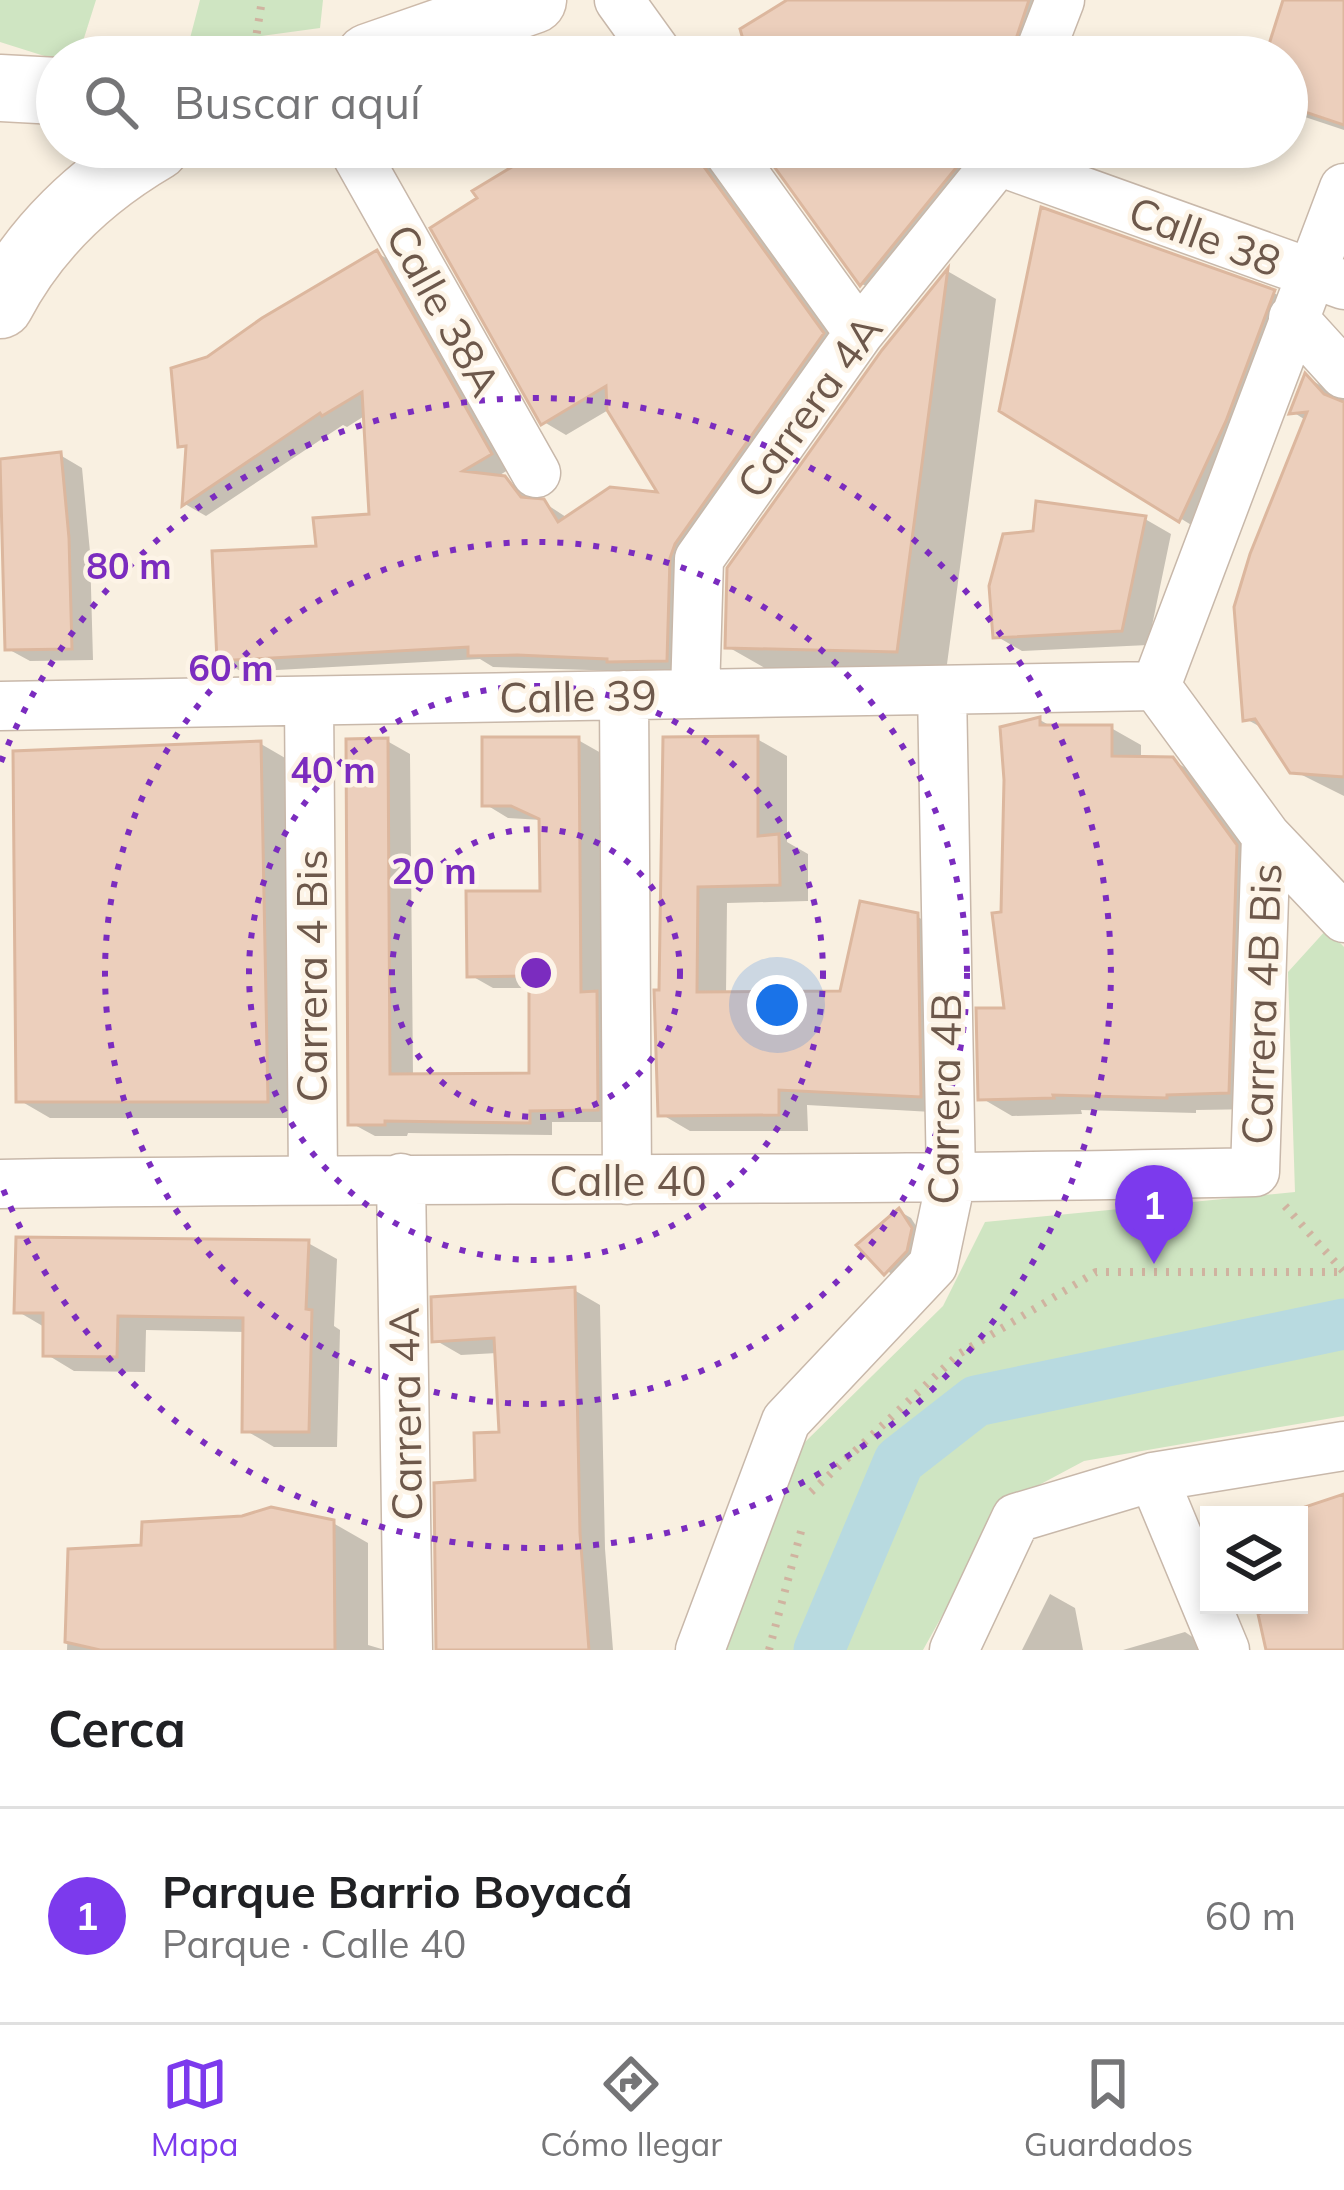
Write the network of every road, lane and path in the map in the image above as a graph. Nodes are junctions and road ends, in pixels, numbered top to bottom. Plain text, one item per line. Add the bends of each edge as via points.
1 (262, 0) edge
2 (533, 0) edge
3 (619, 0) edge
4 (1060, 0) edge
5 (256, 36) edge
6 (429, 36) edge
7 (645, 36) edge
8 (1046, 36) edge
9 (0, 88) edge
10 (36, 91) edge
11 (119, 168) edge
12 (364, 168) edge
13 (740, 168) edge
14 (990, 168) edge
15 (1033, 168) edge
16 (1344, 188) edge
17 (1316, 292) edge
18 (0, 305) edge
19 (860, 333) junction
20 (1344, 374) edge
21 (536, 473) dead end
22 (1156, 686) junction
23 (942, 690) junction
24 (695, 694) junction
25 (624, 695) junction
26 (309, 701) junction
27 (0, 706) edge
28 (1266, 836) junction
29 (1344, 918) edge
30 (1255, 1172) junction
31 (313, 1178) junction
32 (401, 1178) junction
33 (627, 1180) junction
34 (951, 1180) junction
35 (0, 1184) edge
36 (1344, 1272) edge
37 (1344, 1446) edge
38 (1153, 1478) junction
39 (408, 1650) edge
40 (700, 1650) edge
41 (769, 1650) edge
42 (954, 1650) edge
43 (1225, 1650) edge

1 - 5 path
2 - 6 main road
3 - 7 street
4 - 8 street
9 - 10 main road
11 - 18 main road via 36,249
12 - 21 street, Calle 38A
13 - 19 street
14 - 19 street, Carrera 4A
15 - 17 street, Calle 38
16 - 17 street
17 - 20 street
17 - 22 street
19 - 24 street, Carrera 4A via 699,559
22 - 23 street, Calle 39
22 - 28 street
23 - 24 street, Calle 39
23 - 34 street, Carrera 4B
24 - 25 street, Calle 39
25 - 26 street, Calle 39
25 - 33 street
26 - 27 street, Calle 39
26 - 31 street, Carrera 4 Bis
28 - 29 street
28 - 30 street, Carrera 4B Bis
30 - 34 street, Calle 40
30 - 36 path
31 - 32 street, Calle 40
31 - 35 street, Calle 40
32 - 33 street, Calle 40
32 - 39 street, Carrera 4A
33 - 34 street, Calle 40
34 - 40 street, Carrera 4B via 933,1264 786,1421
36 - 41 path via 1096,1272 959,1354 811,1492
37 - 38 street
38 - 42 street via 1016,1518
38 - 43 street

